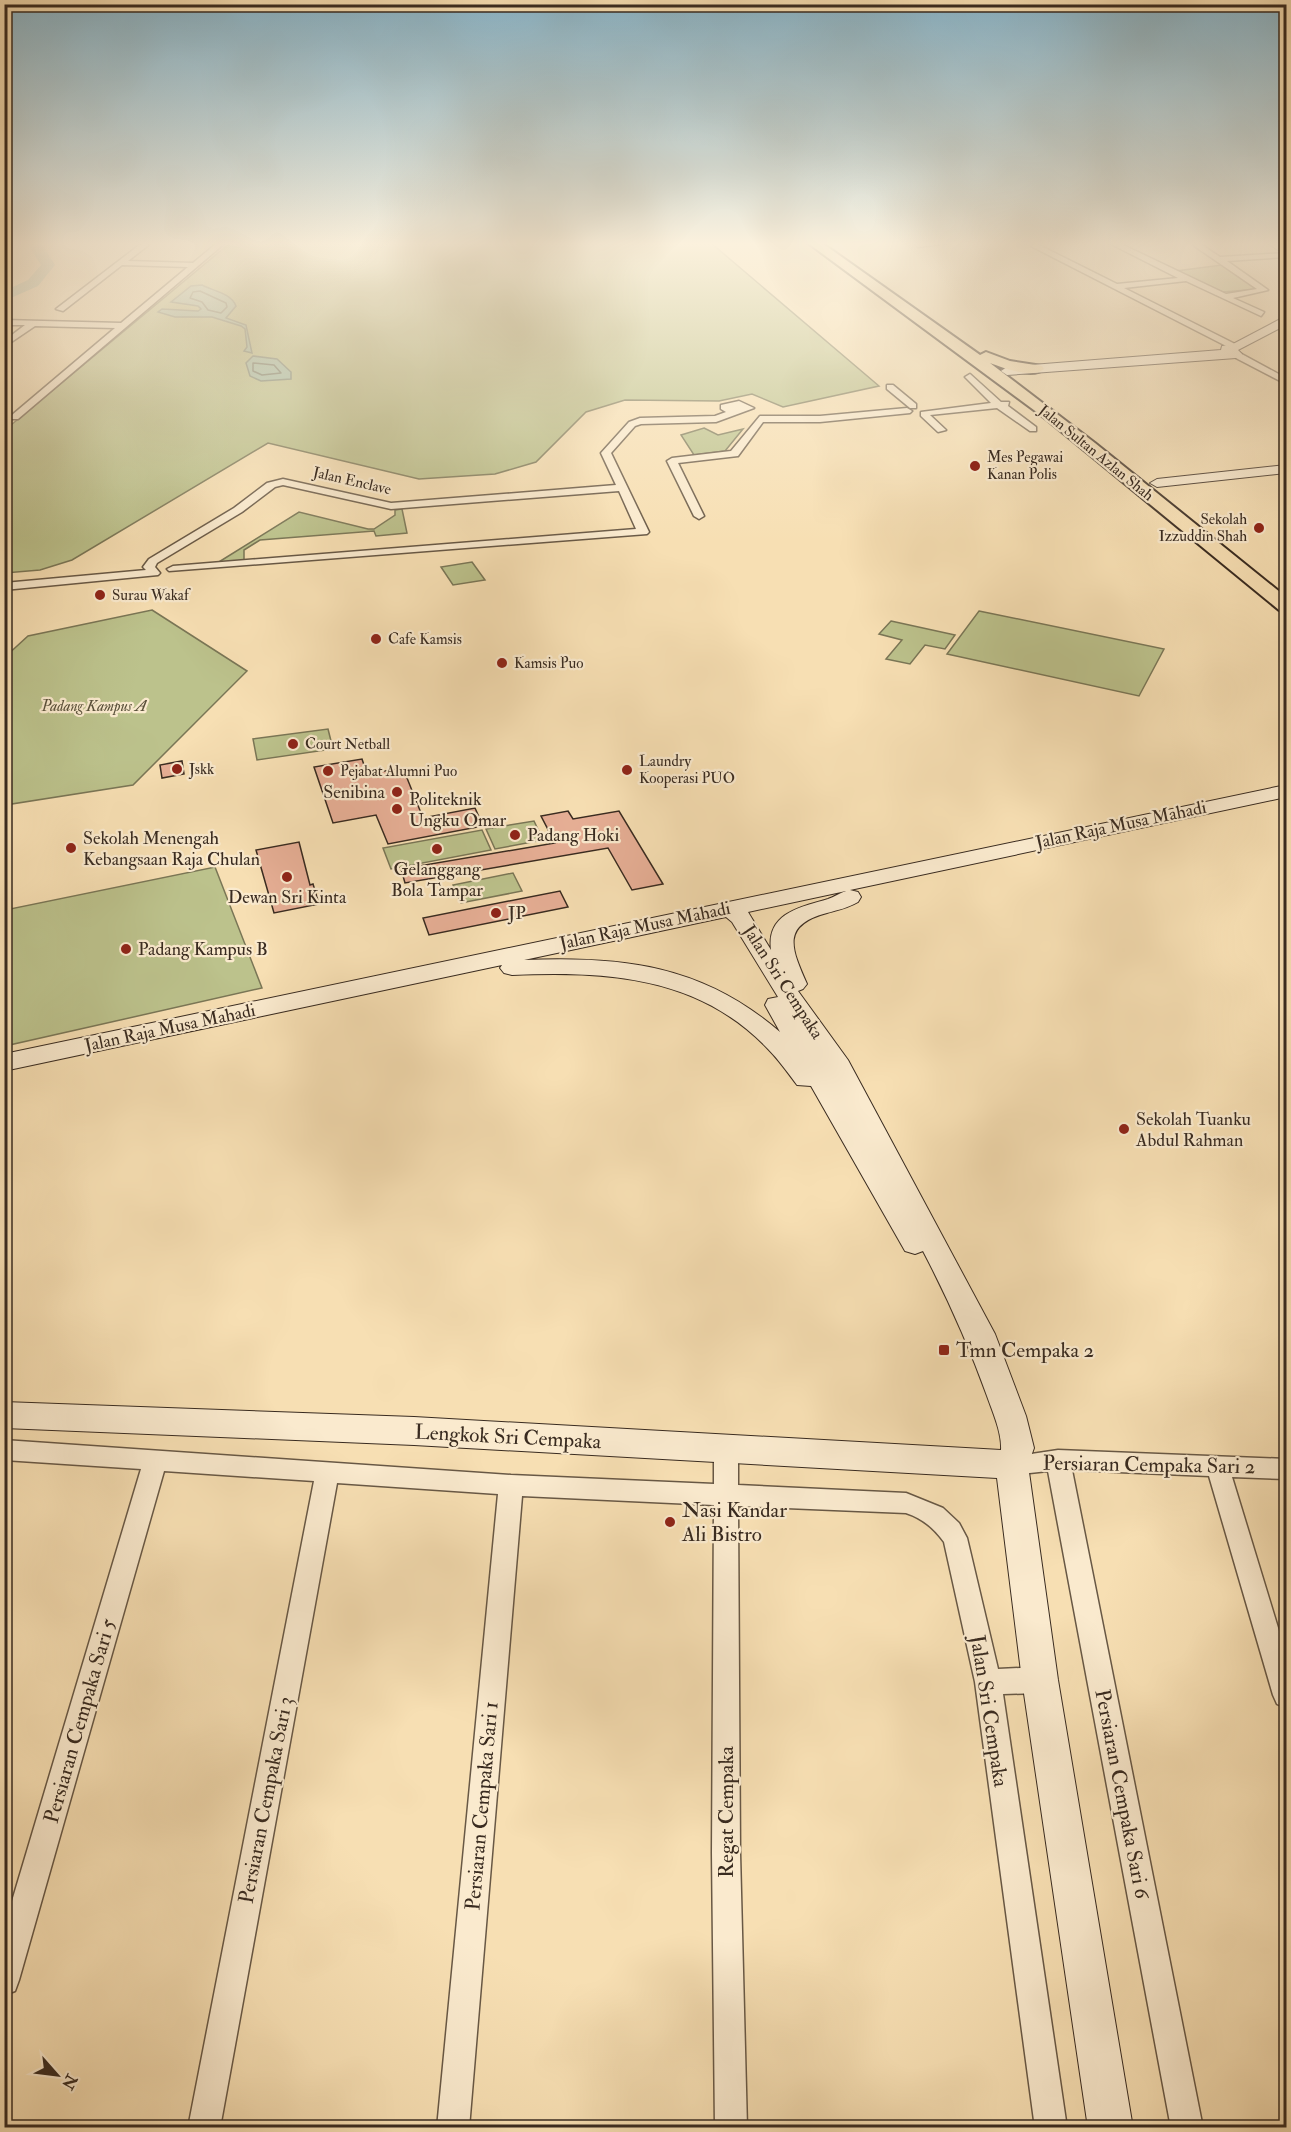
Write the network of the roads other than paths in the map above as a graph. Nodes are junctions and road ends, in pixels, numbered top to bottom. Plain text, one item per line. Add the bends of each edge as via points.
1 (103, 342) edge
2 (959, 342) edge
3 (961, 342) edge
4 (1222, 342) edge
5 (1249, 342) edge
6 (1237, 351) junction
7 (987, 362) junction
8 (1053, 368) junction
9 (1037, 369) junction
10 (1007, 371) junction
11 (970, 377) dead end
12 (1287, 381) edge
13 (1027, 386) junction
14 (890, 387) dead end
15 (1003, 402) junction
16 (910, 408) junction
17 (926, 411) junction
18 (15, 417) dead end
19 (763, 418) junction
20 (1058, 422) junction
21 (942, 429) dead end
22 (1033, 429) dead end
23 (1287, 469) edge
24 (1157, 483) junction
25 (622, 488) junction
26 (699, 516) dead end
27 (1244, 549) dead end
28 (168, 552) junction
29 (170, 568) junction
30 (154, 572) junction
31 (4, 588) edge
32 (1287, 606) edge
33 (1287, 790) edge
34 (1287, 805) edge
35 (850, 897) junction
36 (732, 916) junction
37 (505, 969) junction
38 (353, 995) junction
39 (290, 1008) junction
40 (813, 1027) junction
41 (4, 1062) edge
42 (4, 1075) edge
43 (855, 1140) junction
44 (4, 1414) edge
45 (4, 1450) edge
46 (726, 1450) junction
47 (1058, 1460) junction
48 (155, 1461) junction
49 (1012, 1465) junction
50 (1217, 1465) junction
51 (1287, 1469) edge
52 (327, 1472) junction
53 (511, 1485) junction
54 (725, 1496) junction
55 (1040, 1680) junction
56 (988, 1682) junction
57 (1287, 1695) edge
58 (4, 1980) edge
59 (204, 2127) edge
60 (453, 2127) edge
61 (731, 2127) edge
62 (1051, 2127) edge
63 (1111, 2127) edge
64 (1187, 2127) edge

1 - 18 street
2 - 7 main road, Jalan Sultan Azlan Shah
3 - 7 main road, Jalan Sultan Azlan Shah
4 - 6 street
5 - 6 street
6 - 8 street
6 - 12 street
7 - 9 main road
7 - 10 main road, Jalan Sultan Azlan Shah
7 - 15 main road via 987,377 1009,394
7 - 20 main road, Jalan Sultan Azlan Shah
8 - 9 street
8 - 13 main road via 1026,373 1022,377
9 - 10 street
10 - 13 main road, Jalan Sultan Azlan Shah
10 - 20 main road via 1007,377 1057,416
11 - 15 street
13 - 24 main road, Jalan Sultan Azlan Shah
14 - 16 street
15 - 17 street
15 - 20 main road via 1028,407
15 - 22 street
16 - 17 street
16 - 19 street via 820,419
17 - 21 street
19 - 25 street via 741,411 716,419 650,419 632,424 606,453
19 - 26 street via 734,454 672,461
20 - 32 main road, Jalan Sultan Azlan Shah
23 - 24 street
24 - 27 main road, Jalan Sultan Azlan Shah
25 - 28 street, Jalan Enclave via 391,506 283,482 271,485
25 - 29 street via 643,532
28 - 29 street via 163,561
28 - 30 street, Jalan Enclave via 150,564
29 - 30 street via 164,574
30 - 31 street
33 - 36 street, Jalan Raja Musa Mahadi
34 - 35 street, Jalan Raja Musa Mahadi
35 - 36 street, Jalan Raja Musa Mahadi
35 - 40 street via 805,911 792,918 783,930 782,954
36 - 37 street, Jalan Raja Musa Mahadi
36 - 38 street, Jalan Raja Musa Mahadi
36 - 40 street, Jalan Sri Cempaka
36 - 43 street, Jalan Sri Cempaka
37 - 38 street, Jalan Raja Musa Mahadi
37 - 43 street via 557,965 643,972 716,995 771,1035
38 - 39 street, Jalan Raja Musa Mahadi
39 - 41 street, Jalan Raja Musa Mahadi
39 - 42 street, Jalan Raja Musa Mahadi
40 - 49 street, Jalan Sri Cempaka via 878,1136 980,1334 1018,1448
43 - 49 street, Jalan Sri Cempaka via 951,1311 984,1390 1002,1453
44 - 46 street, Lengkok Sri Cempaka via 414,1431
45 - 48 street, Jalan Sri Cempaka
46 - 49 street, Lengkok Sri Cempaka
46 - 54 street, Regat Cempaka
47 - 49 street, Persiaran Cempaka Sari 2
47 - 50 street, Persiaran Cempaka Sari 2
47 - 64 street, Persiaran Cempaka Sari 6
48 - 52 street, Jalan Sri Cempaka
48 - 58 street, Persiaran Cempaka Sari 5
49 - 55 street, Jalan Sri Cempaka
50 - 51 street, Persiaran Cempaka Sari 2
50 - 57 street
52 - 53 street, Jalan Sri Cempaka
52 - 59 street, Persiaran Cempaka Sari 3
53 - 54 street, Jalan Sri Cempaka
53 - 60 street, Persiaran Cempaka Sari 1
54 - 56 street, Jalan Sri Cempaka via 906,1503 927,1509 944,1521 955,1538
54 - 61 street, Regat Cempaka
55 - 56 street
55 - 63 street, Jalan Sri Cempaka
56 - 62 street, Jalan Sri Cempaka

